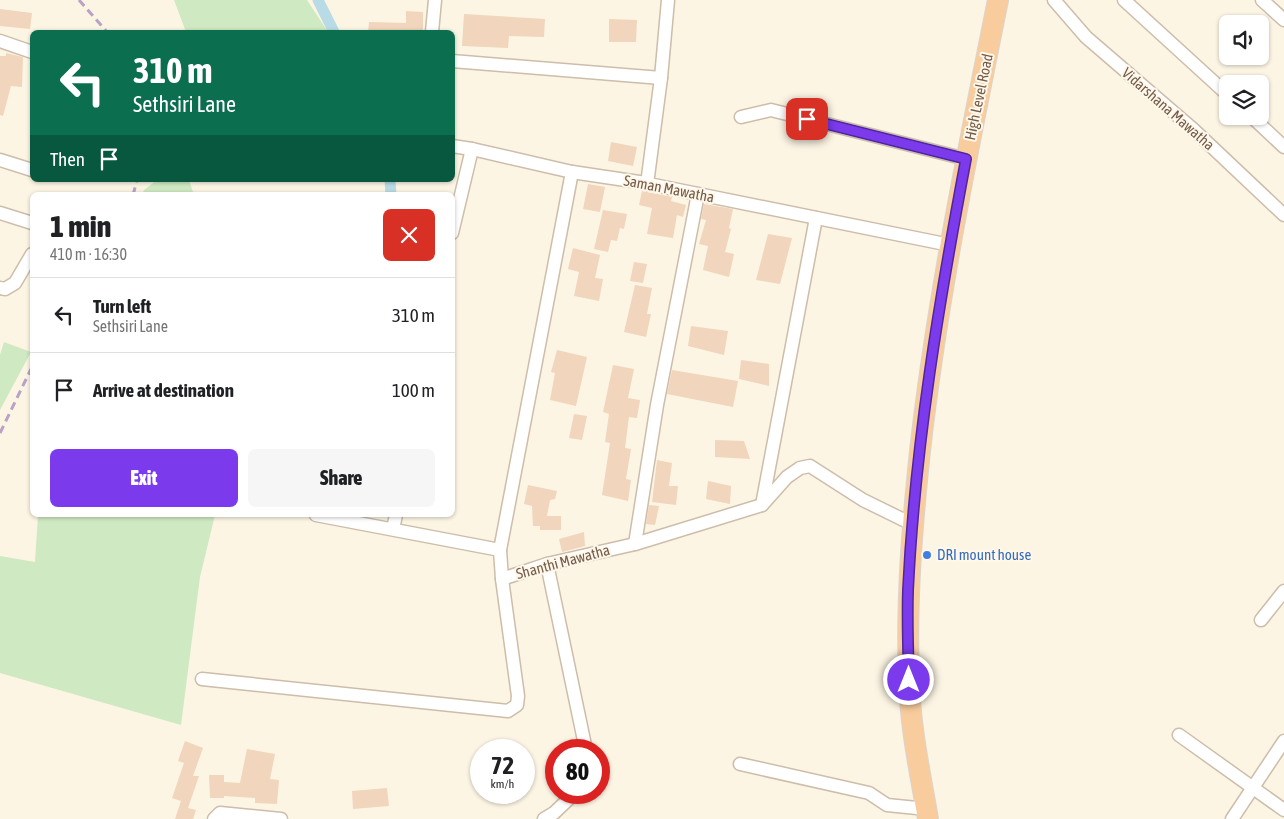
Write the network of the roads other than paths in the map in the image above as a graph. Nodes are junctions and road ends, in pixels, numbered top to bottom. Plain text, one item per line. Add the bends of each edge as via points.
1 (434, 0) edge
2 (668, 0) edge
3 (998, 0) edge
4 (1054, 0) edge
5 (1124, 0) edge
6 (1262, 0) edge
7 (1284, 20) edge
8 (432, 30) edge
9 (0, 41) edge
10 (30, 51) edge
11 (455, 61) edge
12 (661, 78) junction
13 (1219, 87) edge
14 (740, 117) dead end
15 (1261, 125) edge
16 (455, 146) edge
17 (1284, 147) edge
18 (472, 149) junction
19 (966, 159) junction
20 (0, 160) edge
21 (30, 169) edge
22 (572, 172) junction
23 (647, 184) junction
24 (698, 194) junction
25 (0, 213) edge
26 (1284, 215) edge
27 (816, 218) junction
28 (455, 220) edge
29 (30, 222) edge
30 (950, 245) junction
31 (30, 257) edge
32 (0, 288) edge
33 (762, 505) junction
34 (326, 517) edge
35 (396, 517) edge
36 (912, 524) junction
37 (393, 530) junction
38 (635, 544) junction
39 (500, 550) junction
40 (547, 564) junction
41 (502, 579) junction
42 (1284, 591) edge
43 (1260, 620) dead end
44 (202, 679) dead end
45 (1179, 734) dead end
46 (584, 739) edge
47 (1284, 741) edge
48 (740, 764) dead end
49 (1253, 787) junction
50 (563, 804) edge
51 (1284, 810) edge
52 (927, 814) edge
53 (214, 819) edge
54 (281, 819) edge
55 (544, 819) edge
56 (1232, 819) edge

1 - 8 street
2 - 12 street
3 - 19 highway, High Level Road
4 - 26 street, Vidarshana Mawatha via 1086,37 1194,130
5 - 13 street
6 - 7 street
9 - 10 street
11 - 12 street
12 - 23 street
14 - 19 street via 771,110
15 - 17 street
16 - 18 street, Saman Mawatha
18 - 22 street, Saman Mawatha
18 - 28 street
19 - 30 highway, High Level Road
20 - 21 street
22 - 23 street, Saman Mawatha
22 - 39 street
23 - 24 street, Saman Mawatha
24 - 27 street, Saman Mawatha
24 - 38 street via 657,405
25 - 29 street
27 - 30 street, Saman Mawatha
27 - 33 street
30 - 36 highway, High Level Road via 930,364
31 - 32 street via 15,283 5,289
33 - 36 street via 787,476 810,466 863,500
33 - 38 street, Shanthi Mawatha
34 - 37 street
35 - 37 street
36 - 52 highway, High Level Road via 908,592 909,680 915,749
37 - 39 street
38 - 40 street, Shanthi Mawatha
39 - 41 street
40 - 41 street, Shanthi Mawatha
40 - 46 street
41 - 44 street, Shanthi Mawatha via 518,696 517,705 508,711
42 - 43 street
45 - 49 street
47 - 49 street
48 - 52 street via 869,793 887,805
49 - 51 street
49 - 56 street
50 - 55 street
53 - 54 street via 220,813

